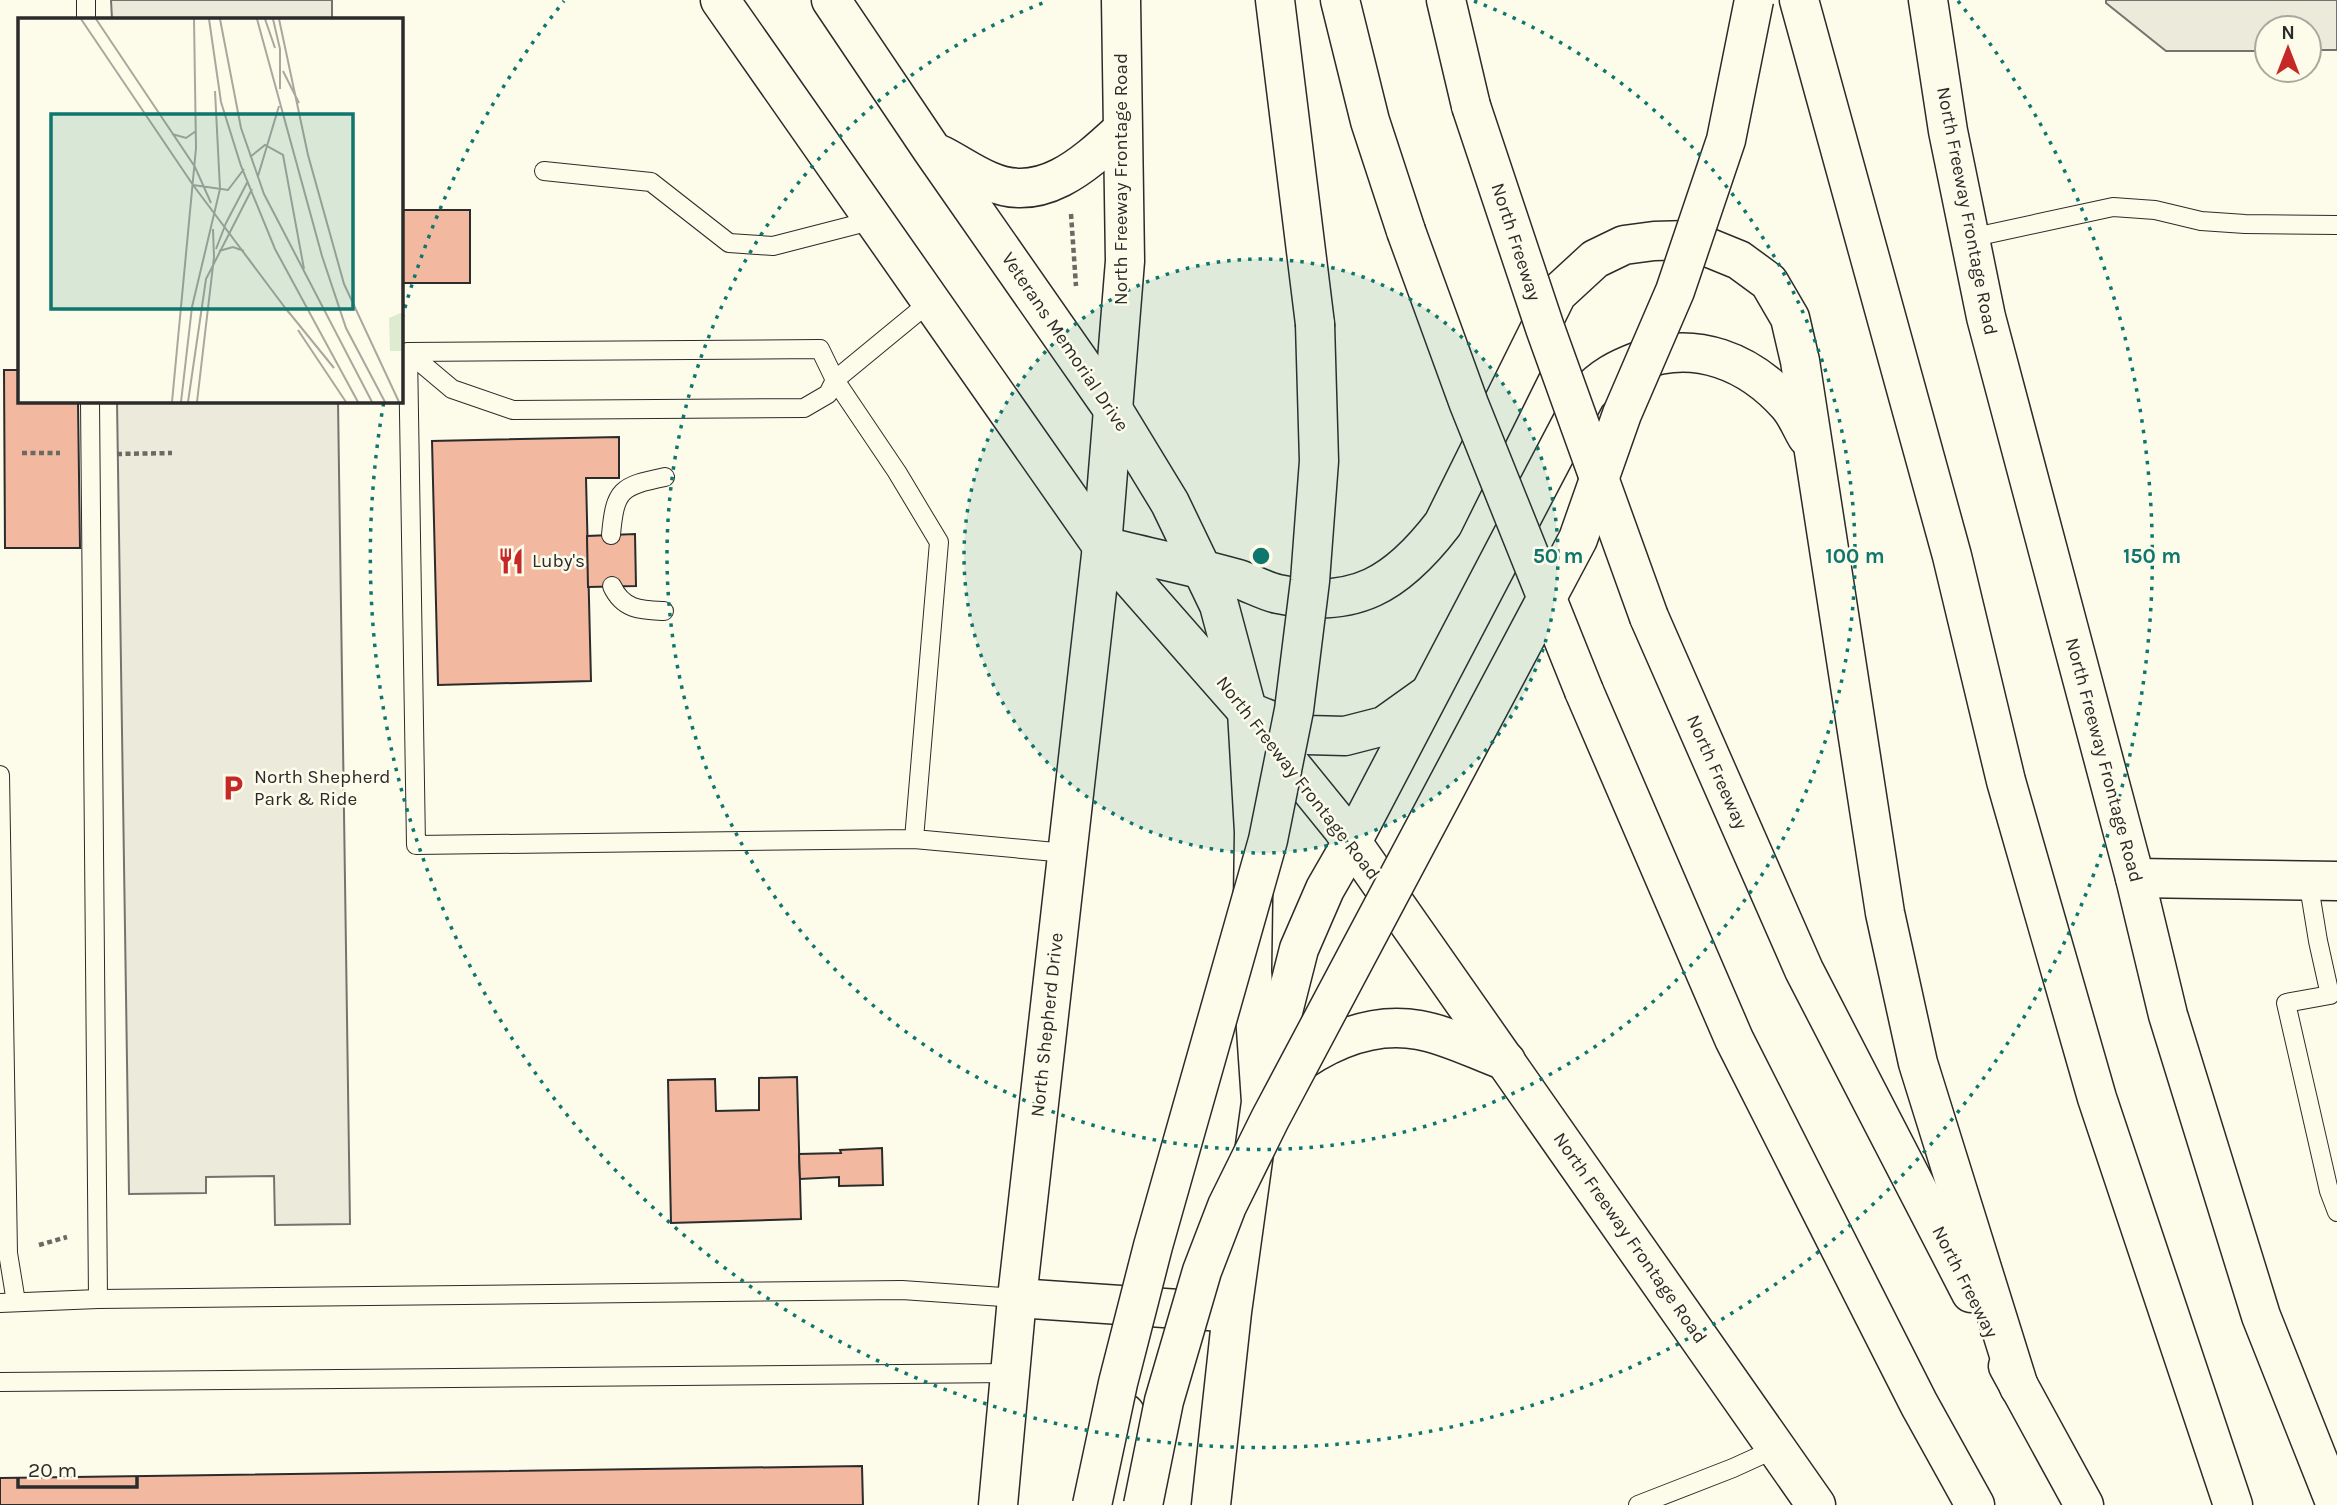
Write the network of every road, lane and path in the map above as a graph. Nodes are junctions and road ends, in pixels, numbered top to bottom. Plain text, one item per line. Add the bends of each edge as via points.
1 (86, 0) edge
2 (720, 0) edge
3 (831, 0) edge
4 (1121, 0) edge
5 (1275, 0) edge
6 (1340, 0) edge
7 (1446, 0) edge
8 (1754, 0) edge
9 (1799, 0) edge
10 (1928, 0) edge
11 (86, 18) edge
12 (1122, 130) junction
13 (932, 150) junction
14 (544, 171) dead end
15 (1071, 206) dead end
16 (874, 220) junction
17 (2337, 225) edge
18 (1970, 238) junction
19 (1076, 292) dead end
20 (930, 301) junction
21 (408, 352) junction
22 (835, 380) junction
23 (90, 402) edge
24 (1114, 411) junction
25 (22, 453) dead end
26 (60, 453) dead end
27 (172, 453) dead end
28 (109, 454) dead end
29 (1818, 472) junction
30 (665, 477) dead end
31 (611, 535) dead end
32 (1102, 546) junction
33 (1204, 571) junction
34 (612, 586) dead end
35 (664, 611) dead end
36 (1432, 692) junction
37 (1247, 711) junction
38 (0, 775) edge
39 (914, 839) junction
40 (1352, 842) junction
41 (1066, 853) junction
42 (2135, 878) junction
43 (2323, 880) edge
44 (1506, 1061) junction
45 (1261, 1102) junction
46 (2337, 1212) edge
47 (72, 1235) dead end
48 (39, 1245) dead end
49 (1017, 1298) junction
50 (97, 1299) junction
51 (8, 1303) edge
52 (1133, 1306) junction
53 (1232, 1312) junction
54 (1010, 1373) junction
55 (0, 1382) edge
56 (2019, 1387) junction
57 (1777, 1448) junction
58 (998, 1505) edge
59 (1092, 1505) edge
60 (1117, 1505) edge
61 (1143, 1505) edge
62 (1211, 1505) edge
63 (1638, 1505) edge
64 (1816, 1505) edge
65 (1975, 1505) edge
66 (2084, 1505) edge
67 (2233, 1505) edge
68 (2336, 1505) edge

1 - 11 lane
2 - 16 main road
3 - 13 main road, Veterans Memorial Drive
4 - 12 main road, North Freeway Frontage Road
5 - 59 main road, bridge via 1315,324 1319,461 1310,581 1294,710 1268,840 1153,1246
6 - 65 main road, bridge via 1370,121 1406,231 1469,404 1584,691 1734,1039
7 - 56 main road, North Freeway, bridge via 1471,106 1649,617 1804,970
8 - 61 main road, bridge via 1726,140 1675,291 1622,414 1578,539 1227,1206 1202,1271 1164,1401
9 - 67 main road via 1952,556 2006,781 2096,1098
10 - 18 main road, North Freeway Frontage Road
12 - 13 main road via 1086,163 1059,180 1033,187 990,182
12 - 24 main road, North Freeway Frontage Road via 1125,261
13 - 24 main road, Veterans Memorial Drive
14 - 16 lane via 651,182 729,243 773,246
15 - 19 path
16 - 20 main road
17 - 18 lane via 2201,221 2155,210 2113,207
18 - 42 main road, North Freeway Frontage Road via 1986,317
20 - 22 lane
20 - 32 main road
21 - 22 lane via 820,349
21 - 22 lane via 452,389 513,410 804,408 828,394
21 - 39 lane via 416,845
22 - 39 lane via 939,542
23 - 50 lane
24 - 32 main road, North Freeway Frontage Road
24 - 33 main road, Veterans Memorial Drive via 1170,503
25 - 26 path
27 - 28 path
29 - 33 main road via 1790,318 1769,282 1740,260 1690,240 1624,245 1595,259 1558,294 1443,524 1398,574 1340,597 1308,599 1275,594
29 - 36 main road via 1808,439 1790,407 1736,363 1717,356 1669,353 1615,370 1586,395
29 - 56 main road via 1891,940 1918,1063
30 - 31 lane via 625,488 616,501
32 - 33 main road
32 - 37 main road, North Freeway Frontage Road
32 - 41 main road, North Shepherd Drive
33 - 37 main road, Veterans Memorial Drive via 1219,605
34 - 35 lane via 617,598 627,605
36 - 37 main road via 1384,726 1345,736 1307,735
36 - 40 main road
37 - 40 main road, North Freeway Frontage Road
37 - 45 main road via 1254,832 1252,971
38 - 51 lane
39 - 41 lane
40 - 44 main road, North Freeway Frontage Road
40 - 45 main road via 1298,949
41 - 49 main road, North Shepherd Drive
42 - 43 main road
42 - 68 main road, North Freeway Frontage Road via 2168,1015 2261,1316
43 - 46 lane via 2318,941 2330,995 2286,1003
44 - 45 main road via 1422,1030 1370,1030 1318,1050 1288,1070
44 - 57 main road, North Freeway Frontage Road
45 - 53 main road
47 - 48 path
49 - 50 lane via 902,1290
49 - 52 main road
49 - 54 main road, North Shepherd Drive
50 - 51 lane
52 - 53 main road
52 - 60 main road
53 - 62 main road
54 - 55 lane
54 - 58 main road, North Shepherd Drive
56 - 66 main road, North Freeway
57 - 63 lane
57 - 64 main road, North Freeway Frontage Road

